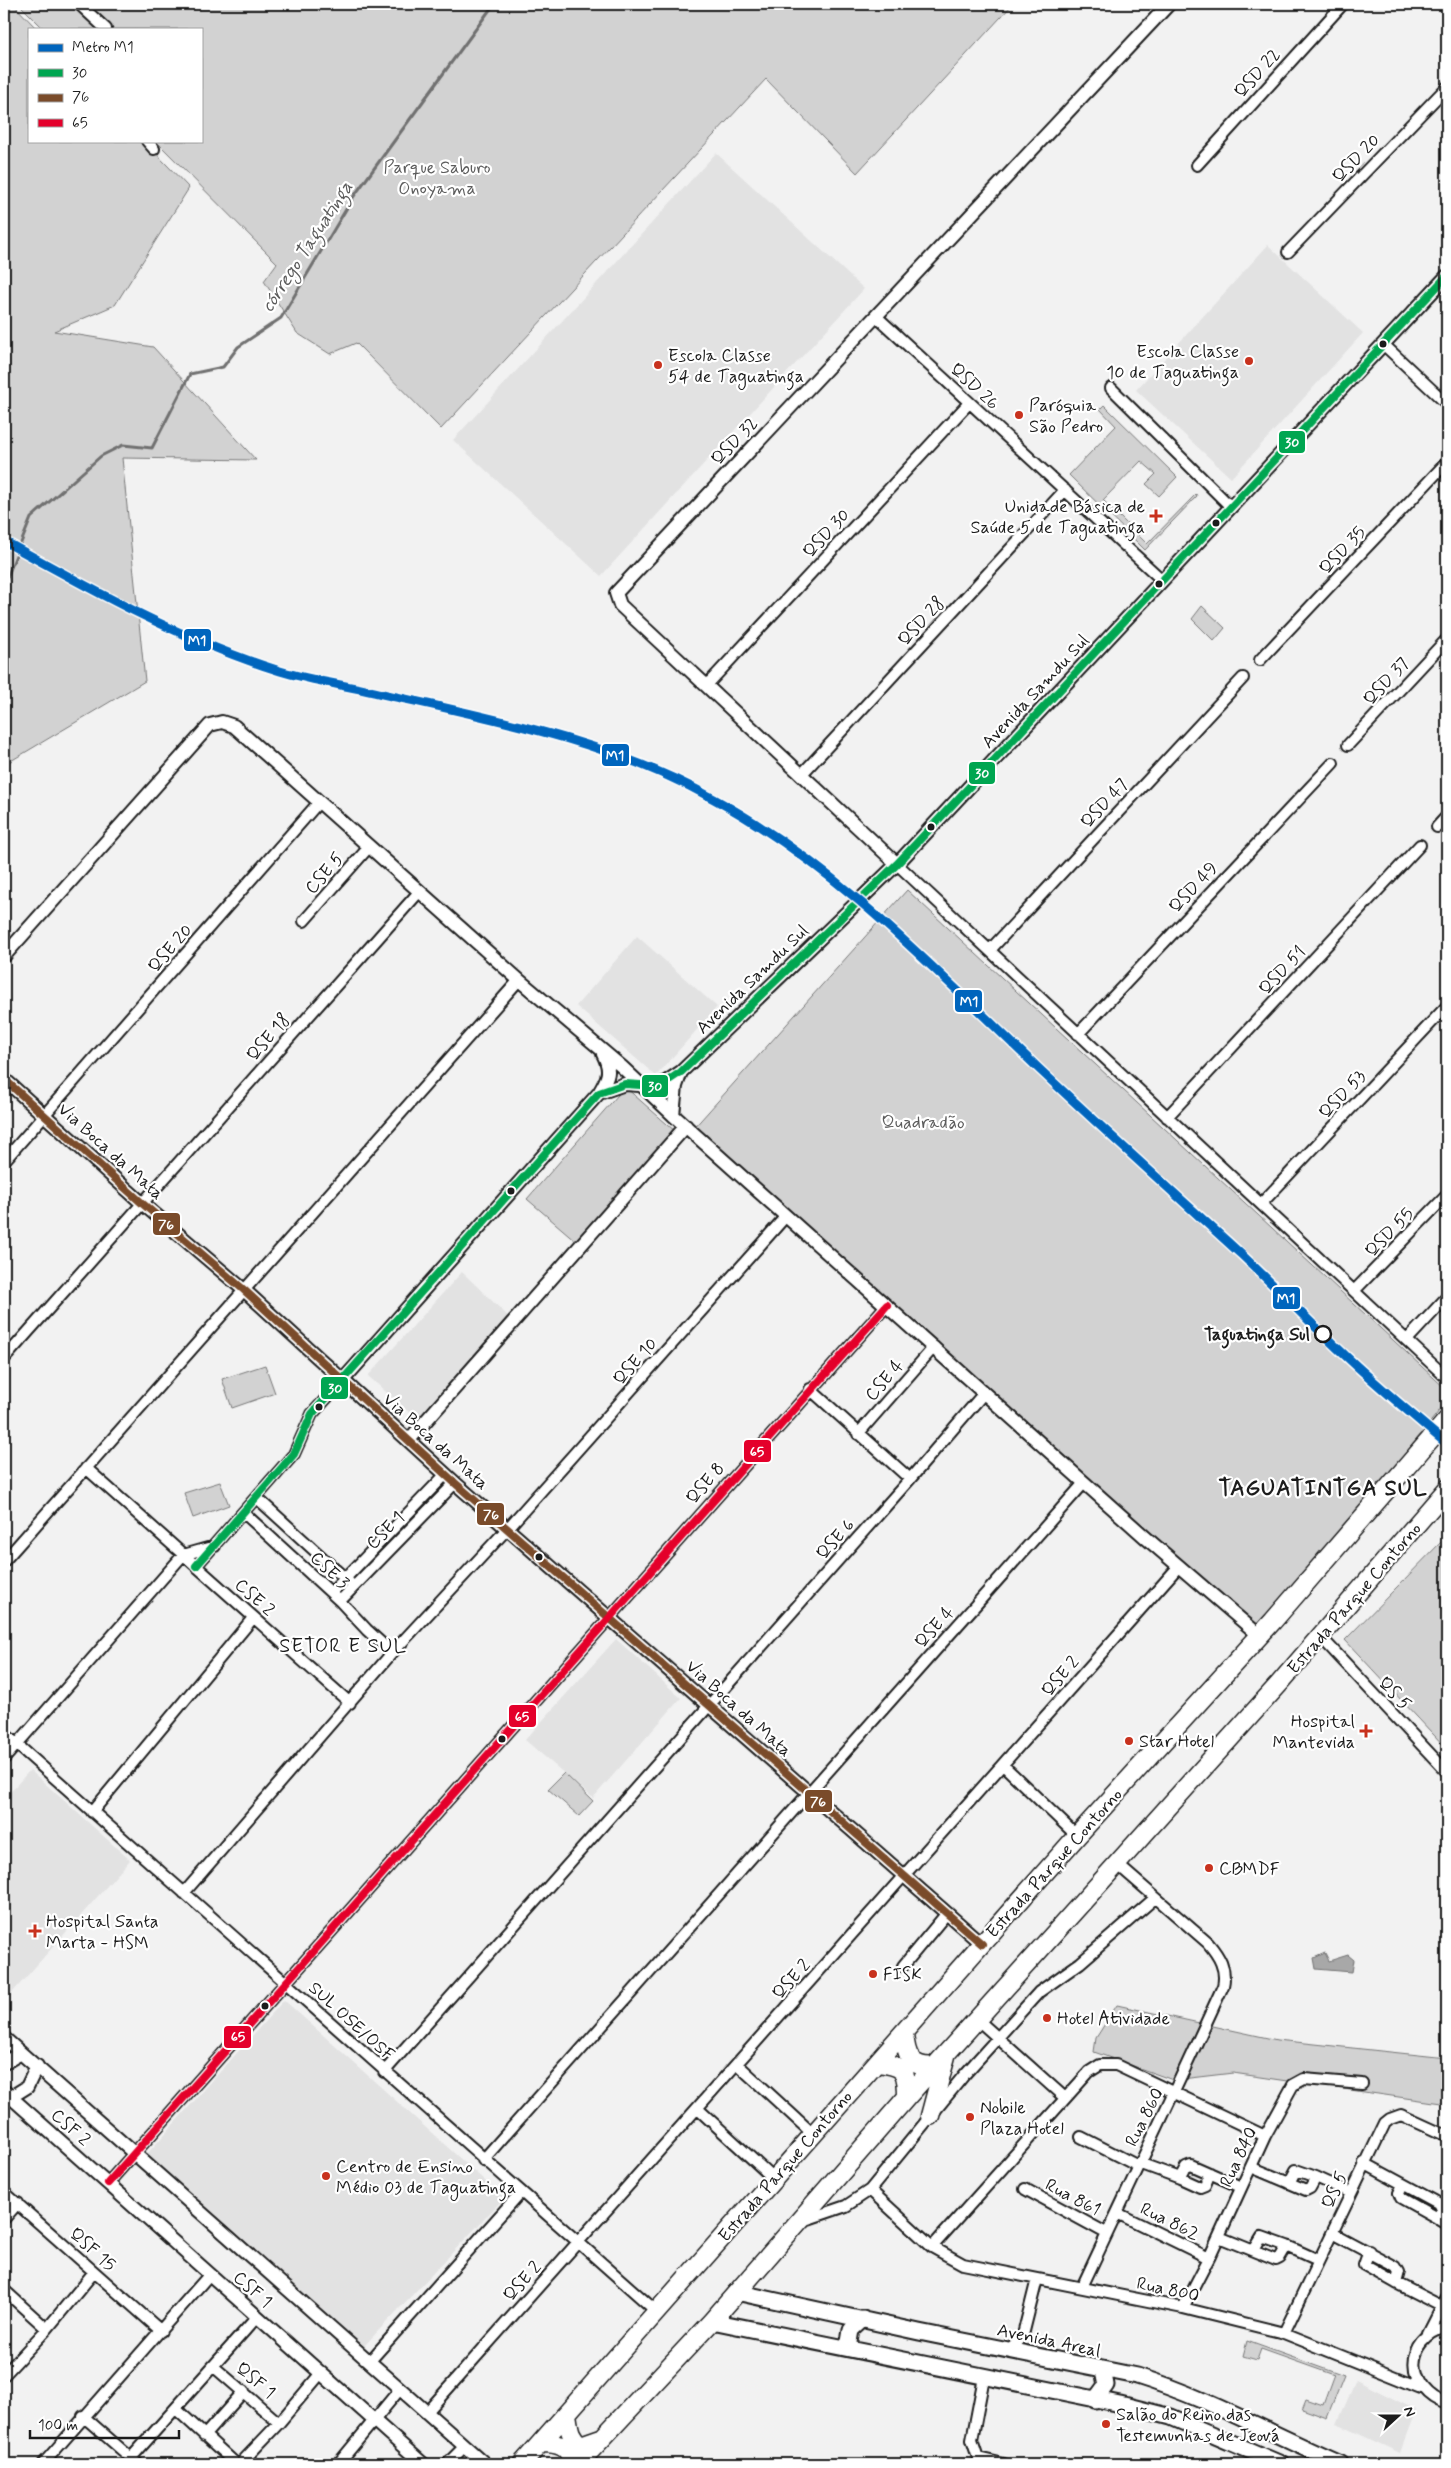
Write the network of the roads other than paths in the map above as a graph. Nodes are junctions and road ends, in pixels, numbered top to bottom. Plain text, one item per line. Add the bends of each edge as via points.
1 (79, 4) edge
2 (1169, 4) edge
3 (1343, 4) edge
4 (105, 28) edge
5 (1447, 87) edge
6 (1197, 165) dead end
7 (1288, 252) dead end
8 (1447, 276) edge
9 (877, 317) junction
10 (1383, 344) junction
11 (1111, 388) dead end
12 (969, 403) junction
13 (1447, 404) edge
14 (1447, 462) edge
15 (1065, 490) junction
16 (1231, 507) junction
17 (1162, 580) junction
18 (1447, 639) edge
19 (1260, 660) dead end
20 (1243, 678) dead end
21 (706, 686) junction
22 (1348, 745) dead end
23 (1333, 763) dead end
24 (801, 775) junction
25 (320, 802) junction
26 (1447, 816) edge
27 (1437, 827) dead end
28 (1420, 845) dead end
29 (369, 847) junction
30 (897, 864) junction
31 (419, 892) junction
32 (304, 921) dead end
33 (990, 950) junction
34 (4, 956) edge
35 (519, 980) junction
36 (1447, 1006) edge
37 (1078, 1034) junction
38 (602, 1052) junction
39 (681, 1072) junction
40 (4, 1079) edge
41 (641, 1084) junction
42 (599, 1093) junction
43 (44, 1115) junction
44 (672, 1115) junction
45 (1167, 1117) junction
46 (686, 1126) junction
47 (4, 1161) edge
48 (1447, 1195) edge
49 (143, 1204) junction
50 (1261, 1204) junction
51 (786, 1216) junction
52 (244, 1290) junction
53 (1354, 1291) junction
54 (1447, 1297) edge
55 (887, 1305) junction
56 (1407, 1340) junction
57 (934, 1347) junction
58 (4, 1359) edge
59 (1447, 1378) edge
60 (343, 1380) junction
61 (810, 1389) junction
62 (984, 1393) junction
63 (1447, 1420) edge
64 (858, 1434) junction
65 (409, 1440) junction
66 (86, 1468) junction
67 (450, 1479) junction
68 (910, 1479) junction
69 (1084, 1483) junction
70 (1447, 1489) edge
71 (257, 1498) junction
72 (244, 1513) junction
73 (508, 1528) junction
74 (215, 1546) junction
75 (183, 1555) junction
76 (4, 1561) edge
77 (196, 1566) junction
78 (1178, 1566) junction
79 (345, 1578) junction
80 (353, 1586) junction
81 (331, 1593) junction
82 (340, 1601) junction
83 (609, 1617) junction
84 (253, 1618) junction
85 (1260, 1636) junction
86 (1320, 1636) junction
87 (392, 1653) junction
88 (350, 1703) junction
89 (710, 1706) junction
90 (4, 1733) edge
91 (17, 1745) junction
92 (4, 1759) edge
93 (1003, 1764) junction
94 (1447, 1772) edge
95 (810, 1794) junction
96 (92, 1812) junction
97 (1077, 1836) junction
98 (1117, 1864) junction
99 (904, 1875) junction
100 (184, 1893) junction
101 (1155, 1898) junction
102 (947, 1913) junction
103 (982, 1944) junction
104 (903, 1966) dead end
105 (284, 1983) junction
106 (978, 2020) junction
107 (904, 2033) junction
108 (4, 2038) edge
109 (997, 2038) junction
110 (21, 2053) junction
111 (942, 2061) junction
112 (4, 2063) edge
113 (878, 2063) junction
114 (737, 2064) junction
115 (37, 2066) junction
116 (384, 2072) junction
117 (1362, 2084) dead end
118 (6, 2093) edge
119 (1174, 2094) junction
120 (908, 2097) junction
121 (1065, 2098) junction
122 (698, 2109) junction
123 (930, 2116) junction
124 (813, 2134) junction
125 (1265, 2136) junction
126 (1447, 2136) edge
127 (1081, 2137) dead end
128 (134, 2154) junction
129 (484, 2160) junction
130 (1364, 2163) junction
131 (1138, 2165) junction
132 (1251, 2168) junction
133 (1210, 2173) junction
134 (1316, 2177) junction
135 (1180, 2178) junction
136 (774, 2179) junction
137 (108, 2183) junction
138 (1288, 2183) junction
139 (1241, 2187) junction
140 (1025, 2189) dead end
141 (870, 2190) junction
142 (4, 2192) edge
143 (522, 2192) junction
144 (1351, 2193) junction
145 (18, 2204) junction
146 (1117, 2213) junction
147 (4, 2219) edge
148 (796, 2223) junction
149 (1447, 2224) edge
150 (1106, 2233) junction
151 (1332, 2233) junction
152 (1219, 2237) junction
153 (578, 2243) junction
154 (1287, 2246) junction
155 (932, 2247) junction
156 (1254, 2250) junction
157 (1369, 2251) junction
158 (1209, 2258) junction
159 (1318, 2260) junction
160 (94, 2272) junction
161 (210, 2274) junction
162 (1037, 2280) junction
163 (1396, 2283) junction
164 (1082, 2287) junction
165 (4, 2290) edge
166 (736, 2292) junction
167 (1447, 2297) edge
168 (1183, 2308) junction
169 (1441, 2310) junction
170 (657, 2312) junction
171 (258, 2317) junction
172 (863, 2319) junction
173 (712, 2321) junction
174 (1447, 2326) edge
175 (47, 2329) junction
176 (161, 2331) junction
177 (1284, 2333) junction
178 (1023, 2335) junction
179 (1427, 2336) junction
180 (848, 2348) junction
181 (1009, 2350) junction
182 (1032, 2355) junction
183 (369, 2362) junction
184 (214, 2366) junction
185 (1414, 2369) junction
186 (1103, 2370) junction
187 (4, 2373) edge
188 (321, 2373) junction
189 (984, 2377) junction
190 (1394, 2377) junction
191 (1421, 2388) junction
192 (400, 2390) junction
193 (244, 2391) junction
194 (1095, 2400) junction
195 (1447, 2404) edge
196 (176, 2409) junction
197 (427, 2412) junction
198 (567, 2414) junction
199 (83, 2416) junction
200 (374, 2421) junction
201 (279, 2423) junction
202 (204, 2436) junction
203 (601, 2438) junction
204 (1290, 2442) junction
205 (542, 2443) junction
206 (465, 2446) junction
207 (135, 2461) edge
208 (980, 2461) edge
209 (43, 2464) edge
210 (236, 2464) edge
211 (240, 2464) edge
212 (338, 2464) edge
213 (423, 2464) edge
214 (447, 2464) edge
215 (485, 2464) edge
216 (522, 2464) edge
217 (571, 2464) edge
218 (578, 2464) edge
219 (1004, 2464) edge
220 (1279, 2464) edge
221 (1341, 2464) edge

1 - 4 street
2 - 9 street, QSD 32
3 - 6 street, QSD 22
5 - 7 street, QSD 20
8 - 10 street, Avenida Samdu Sul
9 - 12 street, QSD 26
9 - 21 street, QSD 32 via 617,589 620,606
10 - 13 street
10 - 16 street, Avenida Samdu Sul
11 - 16 street
12 - 15 street, QSD 26
12 - 21 street, QSD 30
14 - 19 street, QSD 35
15 - 17 street, QSD 26
15 - 24 street, QSD 28
16 - 17 street, Avenida Samdu Sul
17 - 30 street, Avenida Samdu Sul
18 - 22 street, QSD 37
20 - 33 street, QSD 47
21 - 24 street
23 - 37 street, QSD 49
24 - 30 street
25 - 29 street
25 - 34 street via 240,730 222,722 210,725
25 - 43 street, QSE 20
26 - 27 street
28 - 45 street, QSD 51
29 - 31 street
29 - 32 street, CSE 5
30 - 33 street
30 - 39 street, Avenida Samdu Sul
31 - 35 street
31 - 49 street, QSE 18
33 - 37 street
35 - 38 street
35 - 52 street
36 - 50 street, QSD 53
37 - 45 street
38 - 41 street
38 - 42 street via 609,1073
39 - 41 street, Avenida Samdu Sul via 660,1084
39 - 44 street
40 - 43 street, Via Boca da Mata
41 - 42 street, Avenida Samdu Sul via 625,1084
41 - 44 street
42 - 60 street
43 - 47 street, QSE 20
43 - 49 street, Via Boca da Mata
44 - 46 street
45 - 50 street
46 - 51 street
46 - 65 street
48 - 53 street, QSD 55
49 - 52 street, Via Boca da Mata
49 - 58 street, QSE 18
50 - 53 street
51 - 55 street
51 - 73 street, QSE 10
52 - 60 street, Via Boca da Mata
52 - 66 street
53 - 56 street
54 - 56 street
55 - 57 street
55 - 61 street, QSE 8
56 - 59 street
57 - 62 street
57 - 64 street, CSE 4
60 - 65 street, Via Boca da Mata
60 - 71 street via 312,1414 294,1454
61 - 64 street
61 - 83 street, QSE 8
62 - 68 street, QSE 6
62 - 69 street
63 - 85 highway, Estrada Parque Contorno
64 - 68 street
65 - 67 street, Via Boca da Mata
66 - 75 street, CSE 2
66 - 76 street
67 - 73 street, Via Boca da Mata
67 - 79 street, CSE 1
67 - 80 street, CSE 1
68 - 89 street, QSE 6
69 - 78 street
69 - 95 street, QSE 4
70 - 86 highway, Estrada Parque Contorno
71 - 72 street
71 - 79 street, CSE 3
72 - 74 street
72 - 81 street, CSE 3
73 - 83 street, Via Boca da Mata
73 - 87 street, QSE 10
74 - 75 street
74 - 77 street
75 - 77 street, CSE 2
75 - 91 street
77 - 84 street, CSE 2
78 - 85 street
78 - 93 street, QSE 2
79 - 80 street, CSE 3
79 - 81 street, CSE 1
80 - 82 street, CSE 1
81 - 82 street, CSE 3
82 - 87 street, CSE 3
83 - 89 street, Via Boca da Mata
83 - 105 street, QSE 8
84 - 88 street, CSE 2
84 - 96 street
85 - 97 highway, Estrada Parque Contorno
86 - 94 street, QS 5
86 - 98 highway, Estrada Parque Contorno
87 - 88 street, QSE 10
88 - 100 street, QSE 10
89 - 95 street, Via Boca da Mata
89 - 116 street, QSE 6
90 - 91 street, SUL OSE/OSF
91 - 92 street
91 - 96 street, SUL OSE/OSF
93 - 97 street
93 - 99 street, QSE 2
95 - 99 street, Via Boca da Mata
95 - 129 street, QSE 4
96 - 100 street, SUL OSE/OSF
97 - 103 highway, Estrada Parque Contorno
98 - 101 street
98 - 106 highway, Estrada Parque Contorno
99 - 102 street, Via Boca da Mata
99 - 114 street, QSE 2
100 - 105 street, SUL OSE/OSF
101 - 109 street via 1080,1963 1039,1992
101 - 119 street, Rua 860 via 1208,1944 1224,1969 1223,1986
102 - 103 street, Via Boca da Mata
102 - 104 street
103 - 107 highway, Estrada Parque Contorno
105 - 116 street, SUL OSE/OSF
105 - 128 street, QSE 8
106 - 109 street
106 - 111 highway, Estrada Parque Contorno
107 - 111 highway via 905,2048 915,2064 922,2068
107 - 113 highway, Estrada Parque Contorno
108 - 110 street
109 - 121 street
109 - 123 street
110 - 112 street
110 - 115 street
111 - 120 highway, Estrada Parque Contorno
111 - 123 highway
113 - 120 highway via 900,2068 906,2075
113 - 124 highway, Estrada Parque Contorno
114 - 122 street, QSE 2
114 - 124 street
115 - 118 street via 27,2087
115 - 128 street
116 - 129 street, SUL OSE/OSF
117 - 125 street, Rua 840 via 1298,2080
118 - 137 street, CSF 2
119 - 121 street via 1107,2063 1089,2072
119 - 125 street
119 - 131 street, Rua 860
120 - 148 highway, Estrada Parque Contorno
121 - 155 street
122 - 136 street
122 - 153 street, QSE 2
123 - 141 street
124 - 136 highway, Estrada Parque Contorno
125 - 132 street, Rua 840
126 - 130 street, QS 5 via 1408,2117 1395,2116 1384,2123
127 - 131 street
128 - 137 street, QSE 8
128 - 183 street via 244,2248
129 - 143 street, SUL OSE/OSF
130 - 144 street, QS 5
130 - 149 street via 1403,2185 1399,2193 1401,2198
131 - 135 street
131 - 146 street, Rua 860
132 - 138 street
132 - 139 street, Rua 840
133 - 135 street via 1190,2165
133 - 135 street via 1205,2185 1200,2187
133 - 139 street
134 - 138 street via 1296,2170
134 - 138 street via 1308,2190
134 - 144 street
136 - 170 highway, Estrada Parque Contorno
137 - 161 street, CSF 1
139 - 152 street, Rua 840
140 - 150 street, Rua 861
141 - 148 street via 846,2206
141 - 155 street, Rua 800
142 - 145 street, QSF 15
143 - 153 street, SUL OSE/OSF
143 - 183 street
144 - 151 street, QS 5
145 - 147 street
145 - 160 street, QSF 15
146 - 150 street, Rua 860
146 - 158 street, Rua 862
148 - 166 highway, Estrada Parque Contorno
150 - 164 street, Rua 860
151 - 157 street
151 - 159 street, QS 5
152 - 156 street
152 - 158 street, Rua 840
153 - 170 street, SUL OSE/OSF
153 - 197 street, QSE 2
154 - 156 street via 1262,2237
154 - 156 street via 1278,2260
154 - 159 street
155 - 162 street, Rua 800 via 963,2264
157 - 163 street via 1399,2269
157 - 163 street via 1364,2265
158 - 168 street, Rua 840
159 - 177 street, QS 5
160 - 175 street
160 - 176 street, QSF 15
161 - 171 street, CSF 1
161 - 176 street
162 - 164 street, Rua 800
162 - 178 street
163 - 169 street
164 - 168 street, Rua 800
165 - 175 street
166 - 172 main road, Avenida Areal
166 - 173 highway, Estrada Parque Contorno
167 - 169 street
168 - 177 street, Rua 800
169 - 174 street
169 - 179 street
170 - 198 highway, Estrada Parque Contorno
171 - 184 street
171 - 188 street, CSF 1
172 - 180 main road via 851,2330
172 - 181 main road, Avenida Areal
173 - 180 main road
173 - 203 highway, Estrada Parque Contorno
174 - 179 street
175 - 187 street
176 - 199 street
177 - 190 street, Rua 800
178 - 181 street
178 - 182 street
179 - 185 street via 1417,2351
180 - 189 main road
181 - 182 main road, Avenida Areal
182 - 186 main road, Avenida Areal
183 - 192 street
184 - 193 street, QSF 1
184 - 196 street, QSF 1
185 - 190 street
185 - 191 street
186 - 194 main road via 1106,2385
186 - 204 main road, Avenida Areal via 1171,2386
188 - 200 street, CSF 1
188 - 201 street
189 - 194 main road
189 - 208 street via 972,2440
190 - 191 street, Rua 800
191 - 195 street, Rua 800 via 1434,2400
192 - 197 street
192 - 200 street
193 - 201 street, QSF 1
193 - 202 street
194 - 220 main road via 1171,2416
196 - 202 street
196 - 207 street, QSF 1
197 - 206 street
198 - 203 highway via 571,2436 576,2442 588,2444
198 - 205 highway, Estrada Parque Contorno
199 - 207 street
199 - 209 street
200 - 212 street
200 - 213 street, CSF 1
201 - 211 street
202 - 210 street
203 - 218 highway, Estrada Parque Contorno
204 - 220 main road via 1279,2452
204 - 221 main road, Avenida Areal
205 - 216 highway, Estrada Parque Contorno
205 - 217 highway via 566,2448
206 - 214 street
206 - 215 street
208 - 219 street

